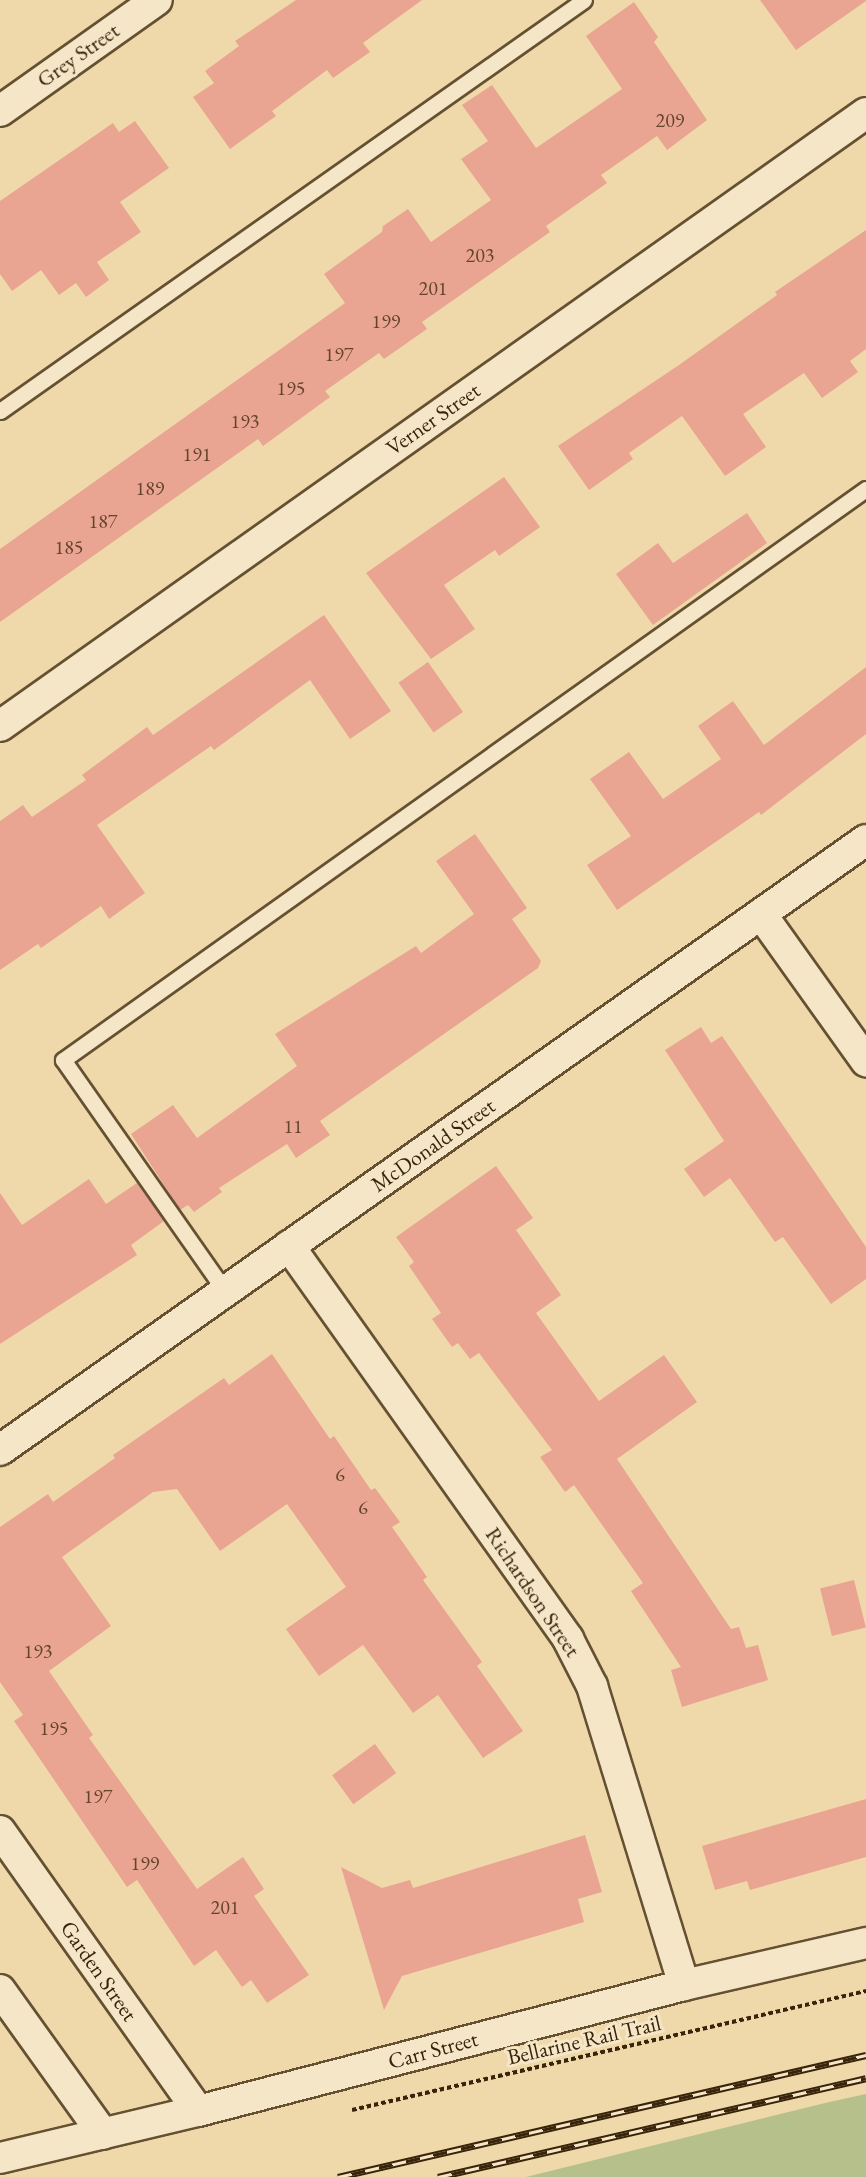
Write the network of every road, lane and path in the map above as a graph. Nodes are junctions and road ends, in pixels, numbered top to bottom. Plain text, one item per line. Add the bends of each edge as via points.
1 (157, 0) edge
2 (584, 0) edge
3 (0, 111) edge
4 (866, 113) edge
5 (0, 411) edge
6 (866, 489) edge
7 (0, 726) edge
8 (866, 840) edge
9 (761, 914) junction
10 (866, 1061) edge
11 (289, 1246) junction
12 (225, 1291) junction
13 (0, 1450) edge
14 (0, 1830) edge
15 (866, 1944) edge
16 (684, 1985) junction
17 (0, 1990) edge
18 (866, 1991) edge
19 (198, 2111) junction
20 (343, 2112) dead end
21 (103, 2134) junction
22 (0, 2158) edge

1 - 3 street, Grey Street
2 - 5 lane
4 - 7 street, Verner Street
6 - 12 lane via 63,1060
8 - 9 street, McDonald Street
9 - 10 street
9 - 11 street, McDonald Street
11 - 12 street, McDonald Street
11 - 16 street, Richardson Street via 568,1639 592,1686
12 - 13 street, McDonald Street
14 - 19 street, Garden Street
15 - 16 street, Carr Street
16 - 19 street, Carr Street
17 - 21 street
18 - 20 path, Bellarine Rail Trail
19 - 21 street, Carr Street
21 - 22 street, Carr Street

